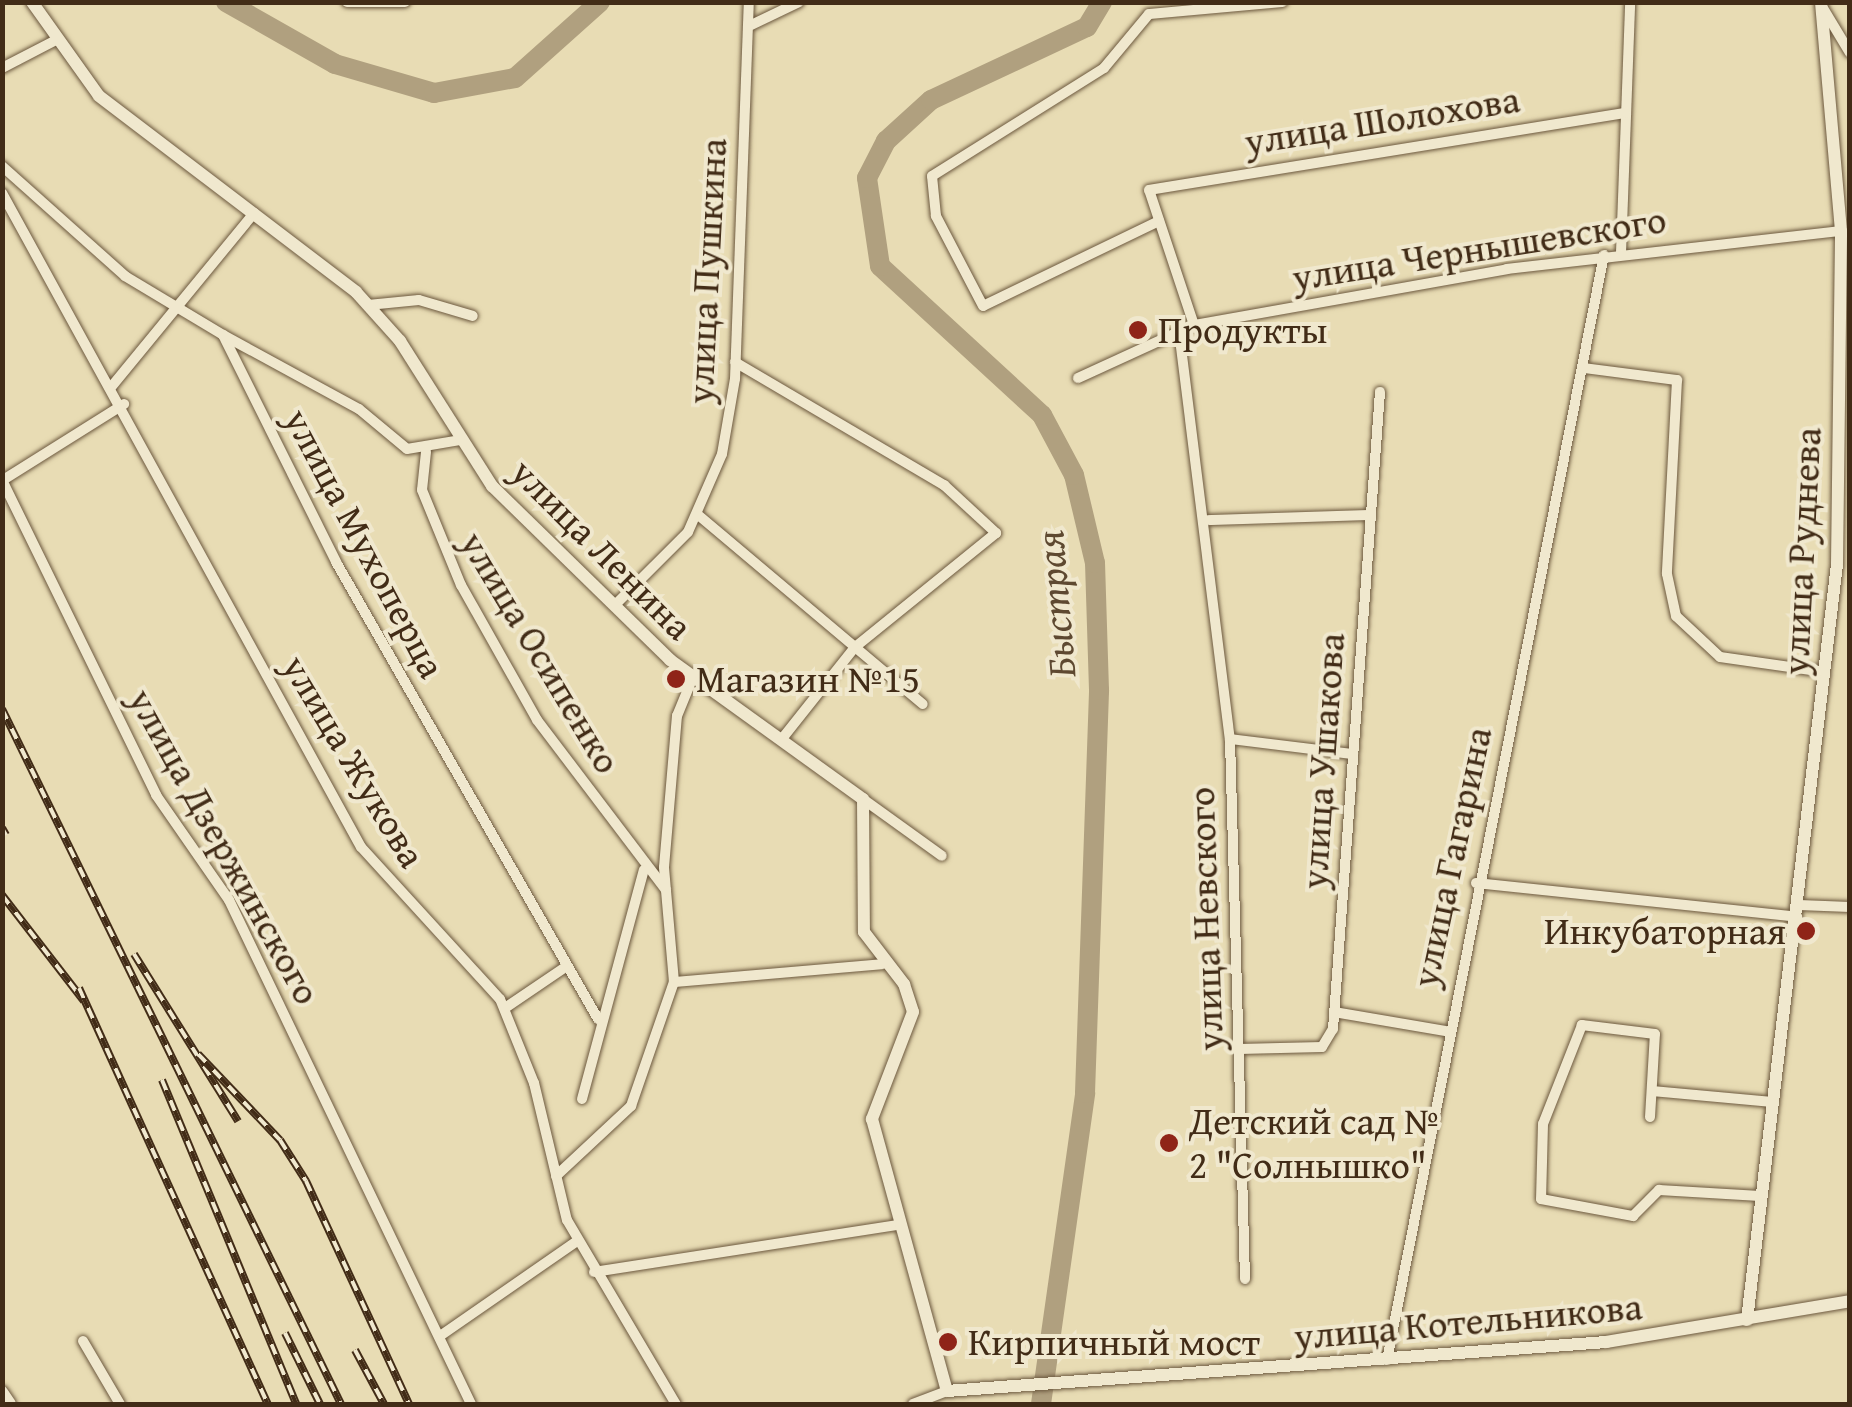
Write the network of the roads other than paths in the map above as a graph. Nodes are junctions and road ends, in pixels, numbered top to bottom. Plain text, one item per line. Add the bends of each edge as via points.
1 (32, 2) edge
2 (346, 2) edge
3 (749, 2) edge
4 (799, 2) edge
5 (1282, 2) edge
6 (1630, 2) edge
7 (1822, 5) edge
8 (402, 6) edge
9 (1151, 8) edge
10 (751, 25) junction
11 (54, 41) junction
12 (1850, 53) edge
13 (2, 68) edge
14 (1626, 114) junction
15 (2, 166) edge
16 (2, 193) edge
17 (254, 213) junction
18 (1159, 221) junction
19 (1841, 231) junction
20 (1621, 253) junction
21 (1604, 256) junction
22 (368, 305) junction
23 (176, 310) junction
24 (473, 316) dead end
25 (1194, 325) junction
26 (1179, 332) junction
27 (223, 335) junction
28 (735, 362) junction
29 (1584, 368) junction
30 (1078, 378) dead end
31 (112, 386) junction
32 (1380, 392) dead end
33 (124, 404) junction
34 (462, 440) junction
35 (426, 452) junction
36 (2, 480) edge
37 (697, 514) junction
38 (1371, 515) junction
39 (1209, 520) junction
40 (616, 604) junction
41 (855, 647) junction
42 (1825, 672) junction
43 (693, 677) junction
44 (923, 704) dead end
45 (1230, 739) junction
46 (781, 740) junction
47 (1353, 754) junction
48 (863, 799) junction
49 (942, 856) dead end
50 (644, 870) junction
51 (1476, 883) junction
52 (667, 890) junction
53 (1850, 907) edge
54 (1798, 911) junction
55 (882, 964) junction
56 (568, 966) junction
57 (674, 982) junction
58 (504, 1008) junction
59 (1334, 1012) junction
60 (598, 1019) junction
61 (1445, 1031) junction
62 (1239, 1048) junction
63 (1652, 1091) junction
64 (582, 1099) dead end
65 (1772, 1102) junction
66 (1650, 1117) dead end
67 (556, 1176) junction
68 (1760, 1196) junction
69 (896, 1225) junction
70 (577, 1241) junction
71 (594, 1272) junction
72 (1245, 1278) dead end
73 (1850, 1301) edge
74 (1747, 1320) junction
75 (440, 1336) junction
76 (84, 1340) dead end
77 (1386, 1360) junction
78 (947, 1391) junction
79 (2, 1392) edge
80 (926, 1402) edge
81 (10, 1404) edge
82 (120, 1404) edge
83 (471, 1404) edge
84 (676, 1404) edge
85 (913, 1404) edge

1 - 11 street, улица Ленина
2 - 8 street
3 - 10 street, улица Пушкина
4 - 10 street
5 - 9 street
6 - 14 street
7 - 12 street
7 - 19 street, улица Руднева
9 - 18 street via 1104,68 932,176 936,216 983,306
10 - 28 street, улица Пушкина
11 - 13 street
11 - 17 street, улица Ленина via 99,96
14 - 18 street, улица Шолохова via 1149,190
14 - 20 street
15 - 23 street
16 - 31 street, улица Жукова
17 - 22 street, улица Ленина
17 - 23 street
18 - 25 street
19 - 20 street, улица Чернышевского
19 - 42 street, улица Руднева via 1837,564
20 - 21 street, улица Чернышевского
21 - 25 street, улица Чернышевского
21 - 29 street, улица Гагарина
22 - 24 street via 419,300
22 - 34 street, улица Ленина
23 - 27 street
23 - 31 street
25 - 26 street, улица Чернышевского
26 - 30 street, улица Чернышевского
26 - 39 street, улица Невского
27 - 35 street via 359,410 407,449
27 - 56 street, улица Мухоперца via 336,562
28 - 37 street, улица Пушкина via 722,454
28 - 41 street via 944,485 996,532
29 - 42 street via 1678,380 1667,574 1676,616 1720,657
29 - 51 street, улица Гагарина
31 - 33 street, улица Жукова
32 - 38 street, улица Ушакова
33 - 36 street
33 - 58 street, улица Жукова via 361,847
34 - 35 street
34 - 40 street, улица Ленина via 492,486
35 - 50 street, улица Осипенко via 422,490 461,585 538,720
36 - 75 street, улица Дзержинского via 156,795 229,900
37 - 40 street, улица Пушкина
37 - 41 street
38 - 39 street
38 - 47 street, улица Ушакова
39 - 45 street, улица Невского
40 - 43 street, улица Ленина
41 - 44 street
41 - 46 street
42 - 54 street, улица Руднева
43 - 46 street, улица Ленина
43 - 52 street via 677,716
45 - 47 street, улица Невского
45 - 62 street, улица Невского
46 - 48 street, улица Ленина
47 - 59 street, улица Ушакова
48 - 49 street, улица Ленина
48 - 55 street via 864,932
50 - 52 street, улица Осипенко
50 - 60 street
51 - 54 street
51 - 61 street, улица Гагарина
52 - 57 street
53 - 54 street
54 - 65 street, улица Руднева
55 - 57 street
55 - 69 street via 904,984 913,1012 872,1120
56 - 58 street
56 - 60 street, улица Мухоперца
57 - 67 street via 631,1106
58 - 67 street, улица Жукова
59 - 61 street
59 - 62 street via 1322,1047
60 - 64 street
61 - 77 street, улица Гагарина
62 - 72 street, улица Невского
63 - 65 street
63 - 66 street
63 - 68 street via 1655,1034 1582,1025 1542,1124 1540,1199 1632,1216 1659,1190
65 - 68 street, улица Руднева
67 - 70 street, улица Жукова
68 - 74 street, улица Руднева
69 - 71 street
69 - 78 street
70 - 71 street, улица Жукова
70 - 75 street
71 - 84 street, улица Жукова
73 - 74 street, улица Котельникова
74 - 77 street, улица Котельникова via 1606,1342
75 - 83 street, улица Дзержинского
76 - 82 street
77 - 78 street, улица Котельникова
78 - 80 street, улица Котельникова
79 - 81 street
80 - 85 street, улица Котельникова

